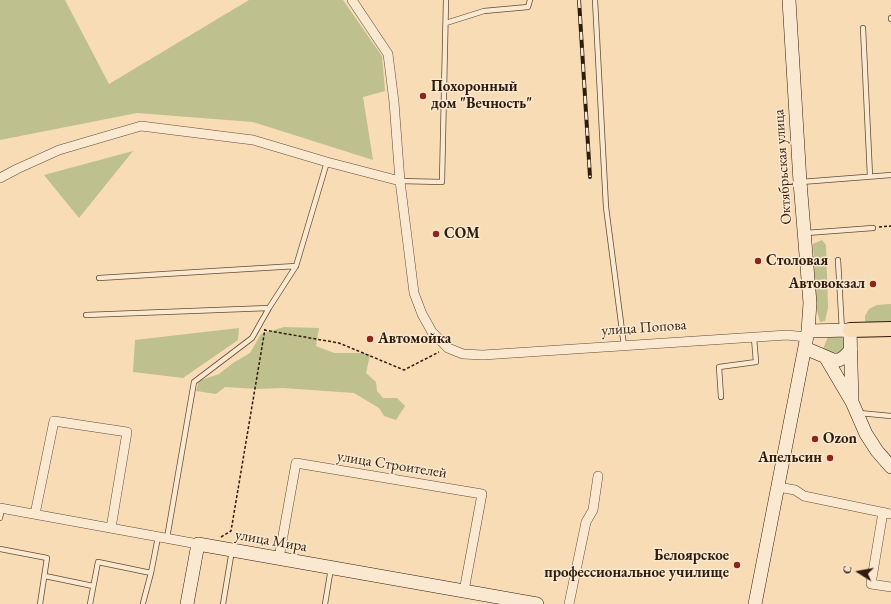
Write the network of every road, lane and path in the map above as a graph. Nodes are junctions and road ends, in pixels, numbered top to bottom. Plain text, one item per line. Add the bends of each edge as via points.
1 (352, 0) edge
2 (446, 0) edge
3 (530, 0) edge
4 (596, 0) edge
5 (789, 0) edge
6 (446, 22) junction
7 (863, 28) dead end
8 (327, 162) junction
9 (891, 175) edge
10 (870, 176) junction
11 (0, 178) edge
12 (400, 181) junction
13 (800, 182) junction
14 (891, 226) edge
15 (873, 228) joint
16 (804, 233) junction
17 (838, 260) dead end
18 (296, 266) junction
19 (99, 278) dead end
20 (268, 308) junction
21 (86, 315) dead end
22 (891, 329) edge
23 (264, 330) junction
24 (846, 330) junction
25 (252, 338) junction
26 (754, 338) junction
27 (806, 339) junction
28 (624, 346) junction
29 (448, 348) junction
30 (851, 350) junction
31 (826, 358) junction
32 (721, 397) dead end
33 (855, 408) junction
34 (891, 416) edge
35 (890, 464) edge
36 (598, 476) dead end
37 (778, 487) junction
38 (1, 508) edge
39 (887, 513) edge
40 (35, 514) junction
41 (0, 518) edge
42 (111, 528) junction
43 (163, 537) junction
44 (198, 544) junction
45 (217, 547) junction
46 (0, 549) edge
47 (232, 550) junction
48 (279, 558) junction
49 (331, 567) junction
50 (151, 573) junction
51 (45, 576) junction
52 (93, 586) junction
53 (891, 587) edge
54 (464, 591) junction
55 (143, 603) dead end
56 (40, 604) edge
57 (90, 604) edge
58 (187, 604) edge
59 (223, 604) edge
60 (325, 604) edge
61 (537, 604) edge
62 (569, 604) edge
63 (755, 604) edge

1 - 12 street via 388,54
2 - 6 lane
3 - 6 lane via 528,7 484,11
4 - 28 lane via 606,207
5 - 13 street, Октябрьская улица
6 - 12 lane via 442,182
7 - 10 lane
8 - 11 street via 253,140 141,126 59,150
8 - 12 street
8 - 18 lane
9 - 10 lane
10 - 13 lane
12 - 29 street via 414,293 432,332
13 - 16 street, Октябрьская улица
14 - 15 path
15 - 16 lane
16 - 27 street, Октябрьская улица via 810,303
17 - 24 lane
18 - 19 lane
18 - 20 lane
20 - 21 lane
20 - 25 lane
22 - 24 main road
23 - 25 path
23 - 29 path via 338,343 404,370
23 - 45 path via 231,531 218,539
24 - 27 street
24 - 30 street
25 - 43 lane via 194,382
26 - 27 street, улица Попова via 787,335
26 - 28 street, улица Попова
26 - 32 lane via 756,362 718,367
27 - 31 street
27 - 37 street, Октябрьская улица
28 - 29 street, улица Попова via 484,355 463,354
30 - 31 street via 839,360
30 - 33 street
31 - 33 street
33 - 34 lane
33 - 35 street via 866,434 877,451
36 - 62 street via 593,510 586,522
37 - 39 street via 794,490 804,496
37 - 63 street, Октябрьская улица
38 - 40 street, улица Мира
38 - 41 lane
39 - 53 street via 871,584
40 - 42 street, улица Мира
40 - 42 street via 54,421 127,432
42 - 43 street, улица Мира
43 - 44 street, улица Мира
43 - 50 lane
44 - 45 street, улица Мира
44 - 58 street
45 - 47 street, улица Мира
46 - 51 lane via 47,558
47 - 48 street, улица Мира
47 - 59 lane
48 - 49 street, улица Мира
48 - 54 street, улица Строителей via 296,463 482,494
49 - 54 street, улица Мира
49 - 60 lane
50 - 52 lane via 98,562
50 - 55 lane
51 - 52 lane
51 - 56 lane
52 - 57 lane
54 - 61 street, улица Мира

